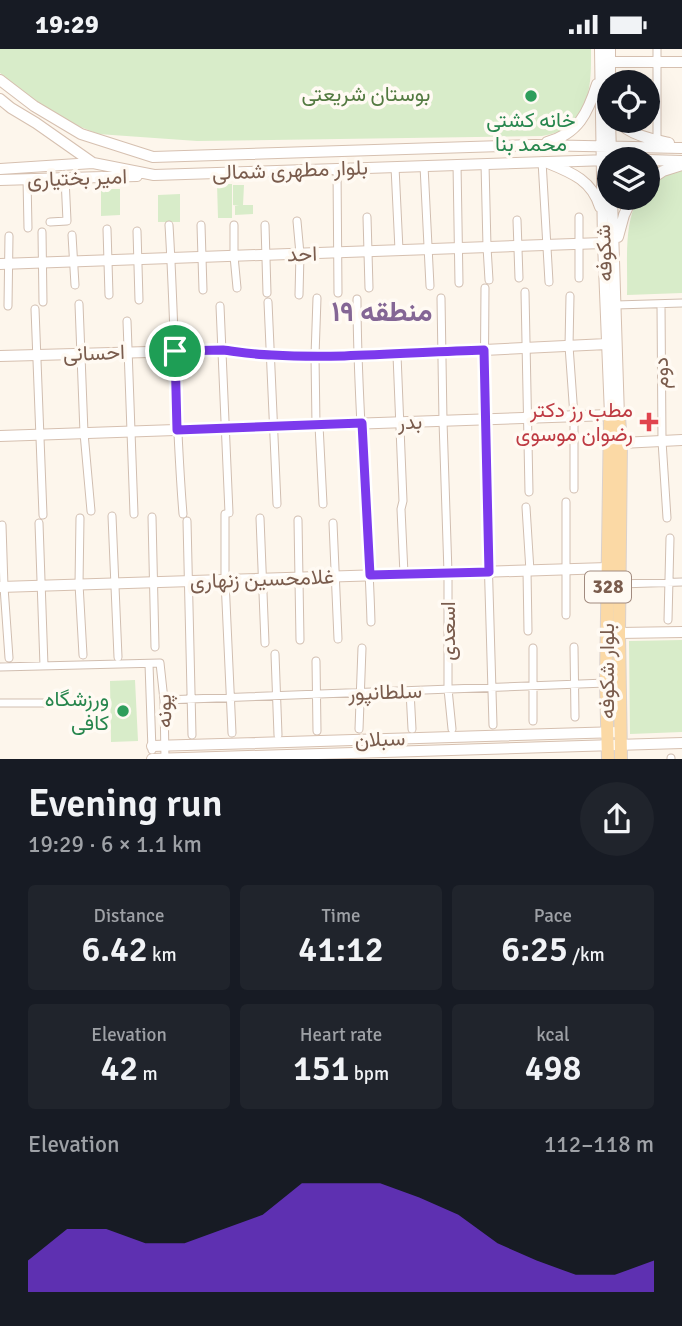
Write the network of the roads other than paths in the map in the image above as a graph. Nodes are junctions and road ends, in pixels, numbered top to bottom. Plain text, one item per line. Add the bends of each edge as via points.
1 (600, 49) edge
2 (610, 49) edge
3 (657, 49) edge
4 (610, 62) junction
5 (657, 62) junction
6 (682, 62) edge
7 (600, 70) edge
8 (610, 70) edge
9 (0, 80) edge
10 (597, 81) edge
11 (0, 99) edge
12 (605, 133) edge
13 (608, 133) edge
14 (636, 133) edge
15 (657, 140) junction
16 (535, 145) junction
17 (606, 147) junction
18 (660, 147) edge
19 (682, 147) edge
20 (597, 160) edge
21 (542, 161) junction
22 (660, 161) edge
23 (93, 163) junction
24 (485, 163) junction
25 (682, 163) edge
26 (457, 164) junction
27 (424, 166) junction
28 (395, 167) junction
29 (0, 169) edge
30 (337, 169) junction
31 (660, 173) edge
32 (154, 174) junction
33 (65, 178) junction
34 (27, 179) junction
35 (0, 180) edge
36 (604, 210) edge
37 (612, 210) edge
38 (627, 210) edge
39 (579, 216) dead end
40 (367, 217) dead end
41 (517, 220) dead end
42 (297, 221) dead end
43 (50, 222) dead end
44 (169, 225) dead end
45 (201, 225) dead end
46 (234, 225) dead end
47 (265, 225) dead end
48 (603, 225) junction
49 (28, 228) dead end
50 (107, 229) dead end
51 (137, 231) dead end
52 (43, 232) dead end
53 (72, 235) dead end
54 (9, 236) dead end
55 (603, 243) junction
56 (578, 244) junction
57 (548, 245) junction
58 (518, 246) junction
59 (487, 247) junction
60 (458, 249) junction
61 (399, 250) junction
62 (428, 250) junction
63 (368, 251) junction
64 (338, 253) junction
65 (614, 253) junction
66 (299, 254) junction
67 (265, 255) junction
68 (234, 256) junction
69 (201, 257) junction
70 (171, 258) junction
71 (138, 259) junction
72 (108, 260) junction
73 (73, 262) junction
74 (42, 263) junction
75 (4, 264) edge
76 (519, 278) dead end
77 (579, 278) dead end
78 (489, 280) dead end
79 (549, 282) dead end
80 (459, 283) dead end
81 (75, 285) dead end
82 (430, 286) dead end
83 (237, 288) dead end
84 (369, 288) dead end
85 (485, 288) dead end
86 (203, 290) dead end
87 (525, 292) dead end
88 (267, 293) dead end
89 (338, 293) dead end
90 (108, 295) dead end
91 (299, 296) dead end
92 (570, 296) dead end
93 (317, 298) dead end
94 (441, 298) dead end
95 (139, 299) dead end
96 (357, 299) dead end
97 (43, 302) dead end
98 (268, 302) dead end
99 (682, 303) edge
100 (79, 304) dead end
101 (661, 304) junction
102 (616, 305) junction
103 (8, 306) dead end
104 (220, 306) dead end
105 (35, 309) dead end
106 (127, 321) dead end
107 (607, 344) junction
108 (569, 346) junction
109 (527, 347) junction
110 (223, 350) junction
111 (484, 350) junction
112 (175, 351) junction
113 (442, 351) junction
114 (128, 352) junction
115 (82, 353) junction
116 (35, 355) junction
117 (271, 355) junction
118 (397, 355) junction
119 (0, 356) edge
120 (315, 356) junction
121 (357, 356) junction
122 (574, 416) junction
123 (615, 416) junction
124 (526, 418) junction
125 (484, 419) junction
126 (443, 421) junction
127 (401, 422) junction
128 (362, 423) junction
129 (318, 425) junction
130 (273, 426) junction
131 (225, 428) junction
132 (177, 430) junction
133 (131, 431) junction
134 (84, 433) junction
135 (40, 434) junction
136 (0, 436) edge
137 (682, 440) edge
138 (662, 441) junction
139 (621, 443) junction
140 (574, 489) dead end
141 (529, 492) dead end
142 (565, 502) dead end
143 (277, 504) dead end
144 (323, 504) dead end
145 (526, 507) dead end
146 (91, 511) dead end
147 (134, 514) dead end
148 (111, 516) dead end
149 (152, 517) dead end
150 (80, 518) dead end
151 (260, 518) dead end
152 (667, 518) dead end
153 (298, 520) dead end
154 (333, 523) dead end
155 (2, 525) dead end
156 (670, 538) dead end
157 (608, 568) junction
158 (565, 569) junction
159 (529, 571) junction
160 (489, 572) junction
161 (448, 573) junction
162 (404, 574) junction
163 (370, 575) junction
164 (337, 576) junction
165 (300, 578) junction
166 (262, 579) junction
167 (225, 580) junction
168 (188, 581) junction
169 (153, 582) junction
170 (669, 582) junction
171 (682, 582) edge
172 (115, 583) junction
173 (620, 584) junction
174 (79, 585) junction
175 (41, 586) junction
176 (2, 587) edge
177 (566, 615) dead end
178 (668, 620) dead end
179 (371, 622) dead end
180 (528, 631) dead end
181 (682, 632) edge
182 (619, 633) junction
183 (338, 639) dead end
184 (300, 640) dead end
185 (265, 643) dead end
186 (155, 647) dead end
187 (574, 647) dead end
188 (362, 648) dead end
189 (533, 648) dead end
190 (275, 654) dead end
191 (83, 655) dead end
192 (118, 657) dead end
193 (9, 658) dead end
194 (316, 661) dead end
195 (149, 664) junction
196 (44, 666) junction
197 (0, 667) edge
198 (606, 683) junction
199 (576, 684) junction
200 (532, 686) junction
201 (491, 688) junction
202 (448, 689) junction
203 (410, 691) junction
204 (361, 693) junction
205 (317, 694) junction
206 (276, 696) junction
207 (231, 698) junction
208 (192, 699) junction
209 (164, 700) junction
210 (0, 703) edge
211 (44, 703) dead end
212 (576, 717) dead end
213 (533, 721) dead end
214 (493, 725) dead end
215 (412, 729) dead end
216 (452, 729) dead end
217 (317, 731) dead end
218 (232, 733) dead end
219 (358, 734) junction
220 (192, 735) dead end
221 (278, 735) dead end
222 (344, 740) junction
223 (613, 743) edge
224 (682, 743) edge
225 (152, 746) junction
226 (165, 746) junction
227 (353, 756) edge
228 (152, 759) edge
229 (165, 759) edge
230 (621, 759) edge

1 - 7 street, شکوفه / 328
2 - 4 street
3 - 5 street
4 - 5 street
4 - 8 street
5 - 6 street
5 - 15 street
9 - 16 street, بلوار مطهری شمالی via 81,134 153,157
10 - 16 street via 574,129
11 - 23 street, بلوار مطهری شمالی
12 - 17 street, شکوفه / 328
13 - 17 street, شکوفه / 328
14 - 15 street
15 - 19 street
16 - 17 street, بلوار مطهری شمالی
18 - 19 street, بلوار مطهری شمالی
20 - 21 street, بلوار مطهری شمالی
21 - 24 street, بلوار مطهری شمالی
21 - 48 street via 590,186
21 - 57 street
22 - 25 street
23 - 29 street, امیر بختیاری
23 - 32 street, بلوار مطهری شمالی
24 - 26 street, بلوار مطهری شمالی
24 - 59 street
25 - 31 street
26 - 27 street, بلوار مطهری شمالی
26 - 60 street
27 - 28 street, بلوار مطهری شمالی
27 - 62 street
28 - 30 street, بلوار مطهری شمالی
28 - 61 street
30 - 32 street, بلوار مطهری شمالی
30 - 64 street
32 - 33 street, امیر بختیاری
33 - 34 street, امیر بختیاری
33 - 43 street via 67,222
34 - 35 street, امیر بختیاری
34 - 49 street
36 - 48 street, شکوفه / 328
37 - 65 street, شکوفه / 328
38 - 65 street
39 - 56 street
40 - 63 street
41 - 58 street
42 - 66 street
44 - 70 street
45 - 69 street
46 - 68 street
47 - 67 street
48 - 55 street, شکوفه / 328
50 - 72 street
51 - 71 street
52 - 74 street
53 - 73 street
54 - 75 street
55 - 56 street, احد
55 - 107 street, شکوفه / 328
56 - 57 street, احد
56 - 77 street
57 - 58 street, احد
57 - 79 street
58 - 59 street, احد
58 - 76 street
59 - 60 street, احد
59 - 78 street
60 - 62 street, احد
60 - 80 street
61 - 62 street, احد
61 - 63 street, احد
62 - 82 street
63 - 64 street, احد
63 - 84 street
64 - 66 street, احد
64 - 89 street
65 - 102 street, شکوفه / 328
66 - 67 street, احد
66 - 91 street
67 - 68 street, احد
67 - 88 street
68 - 69 street, احد
68 - 83 street
69 - 70 street, احد
69 - 86 street
70 - 71 street, احد
70 - 112 street
71 - 72 street, احد
71 - 95 street
72 - 73 street, احد
72 - 90 street
73 - 74 street, احد
73 - 81 street
74 - 75 street, احد
74 - 97 street
75 - 103 street
85 - 111 street
87 - 109 street
92 - 108 street
93 - 120 street
94 - 113 street, اسعدی
96 - 121 street
98 - 117 street
99 - 101 street
100 - 115 street
101 - 102 street
101 - 138 street, دوم
102 - 123 street, شکوفه / 328
104 - 110 street
105 - 116 street
106 - 114 street
107 - 108 street, احسانی
107 - 123 street, شکوفه / 328
108 - 109 street, احسانی
108 - 122 street
109 - 111 street, احسانی
109 - 124 street
110 - 112 street, احسانی
110 - 117 street, احسانی
110 - 131 street
111 - 113 street, احسانی
111 - 125 street
112 - 114 street, احسانی
112 - 132 street
113 - 118 street, احسانی
113 - 126 street, اسعدی
114 - 115 street, احسانی
114 - 133 street
115 - 116 street, احسانی
115 - 134 street
116 - 119 street, احسانی
116 - 135 street
117 - 120 street, احسانی
117 - 130 street
118 - 121 street, احسانی
118 - 127 street
120 - 121 street, احسانی
120 - 129 street
121 - 128 street
122 - 123 street, بدر
122 - 124 street, بدر
122 - 140 street
123 - 139 main road, بلوار شکوفه / 328
123 - 157 main road, بلوار شکوفه / 328
124 - 125 street, بدر
124 - 141 street
125 - 126 street, بدر
125 - 160 street
126 - 127 street, بدر
126 - 161 street, اسعدی
127 - 128 street, بدر
127 - 162 street
128 - 129 street, بدر
128 - 163 street
129 - 130 street, بدر
129 - 144 street
130 - 131 street, بدر
130 - 143 street
131 - 132 street, بدر
131 - 167 street
132 - 133 street, بدر
132 - 168 street
133 - 134 street, بدر
133 - 147 street
134 - 135 street, بدر
134 - 146 street
135 - 136 street, بدر
135 - 175 street
137 - 138 street
138 - 139 street
138 - 152 street, دوم
139 - 173 main road, بلوار شکوفه / 328
142 - 158 street
145 - 159 street
148 - 172 street
149 - 169 street
150 - 174 street
151 - 166 street
153 - 165 street
154 - 164 street
155 - 176 street
156 - 170 street
157 - 158 street, غلامحسین زنهاری
157 - 198 main road, بلوار شکوفه / 328
158 - 159 street, غلامحسین زنهاری
158 - 177 street
159 - 160 street, غلامحسین زنهاری
159 - 180 street
160 - 161 street, غلامحسین زنهاری
160 - 201 street
161 - 162 street, غلامحسین زنهاری
161 - 202 street, اسعدی
162 - 163 street, غلامحسین زنهاری
163 - 164 street, غلامحسین زنهاری
163 - 179 street
164 - 165 street, غلامحسین زنهاری
164 - 183 street
165 - 166 street, غلامحسین زنهاری
165 - 184 street
166 - 167 street, غلامحسین زنهاری
166 - 185 street
167 - 168 street, غلامحسین زنهاری
167 - 207 street
168 - 169 street, غلامحسین زنهاری
168 - 208 street
169 - 172 street, غلامحسین زنهاری
169 - 186 street
170 - 171 street
170 - 173 street
170 - 178 street
172 - 174 street, غلامحسین زنهاری
172 - 192 street
173 - 182 main road, بلوار شکوفه / 328
174 - 175 street, غلامحسین زنهاری
174 - 191 street
175 - 176 street, غلامحسین زنهاری
175 - 196 street
176 - 193 street
181 - 182 street
182 - 223 main road, بلوار شکوفه / 328
187 - 199 street
188 - 204 street
189 - 200 street
190 - 206 street
194 - 205 street
195 - 196 street
195 - 209 street, پونه via 160,663
195 - 225 street, پونه
196 - 197 street
198 - 199 street, سلطانپور
198 - 223 main road, بلوار شکوفه / 328
199 - 200 street, سلطانپور
199 - 212 street
200 - 201 street, سلطانپور
200 - 213 street
201 - 202 street, سلطانپور
201 - 214 street
202 - 203 street, سلطانپور
202 - 216 street, اسعدی
203 - 204 street, سلطانپور
203 - 215 street
204 - 205 street, سلطانپور
204 - 219 street
205 - 206 street, سلطانپور
205 - 217 street
206 - 207 street, سلطانپور
206 - 221 street
207 - 208 street, سلطانپور
207 - 218 street
208 - 209 street, سلطانپور
208 - 220 street
209 - 226 street, پونه
210 - 211 street
219 - 222 street, سبلان
219 - 223 street, سبلان
219 - 227 street
222 - 226 street, سبلان
222 - 227 street
223 - 224 street
223 - 227 street, سبلان
223 - 230 main road, بلوار شکوفه / 328
225 - 226 street, سبلان
225 - 228 street, پونه
226 - 229 street, پونه
227 - 229 street, سبلان
228 - 229 street, سبلان

